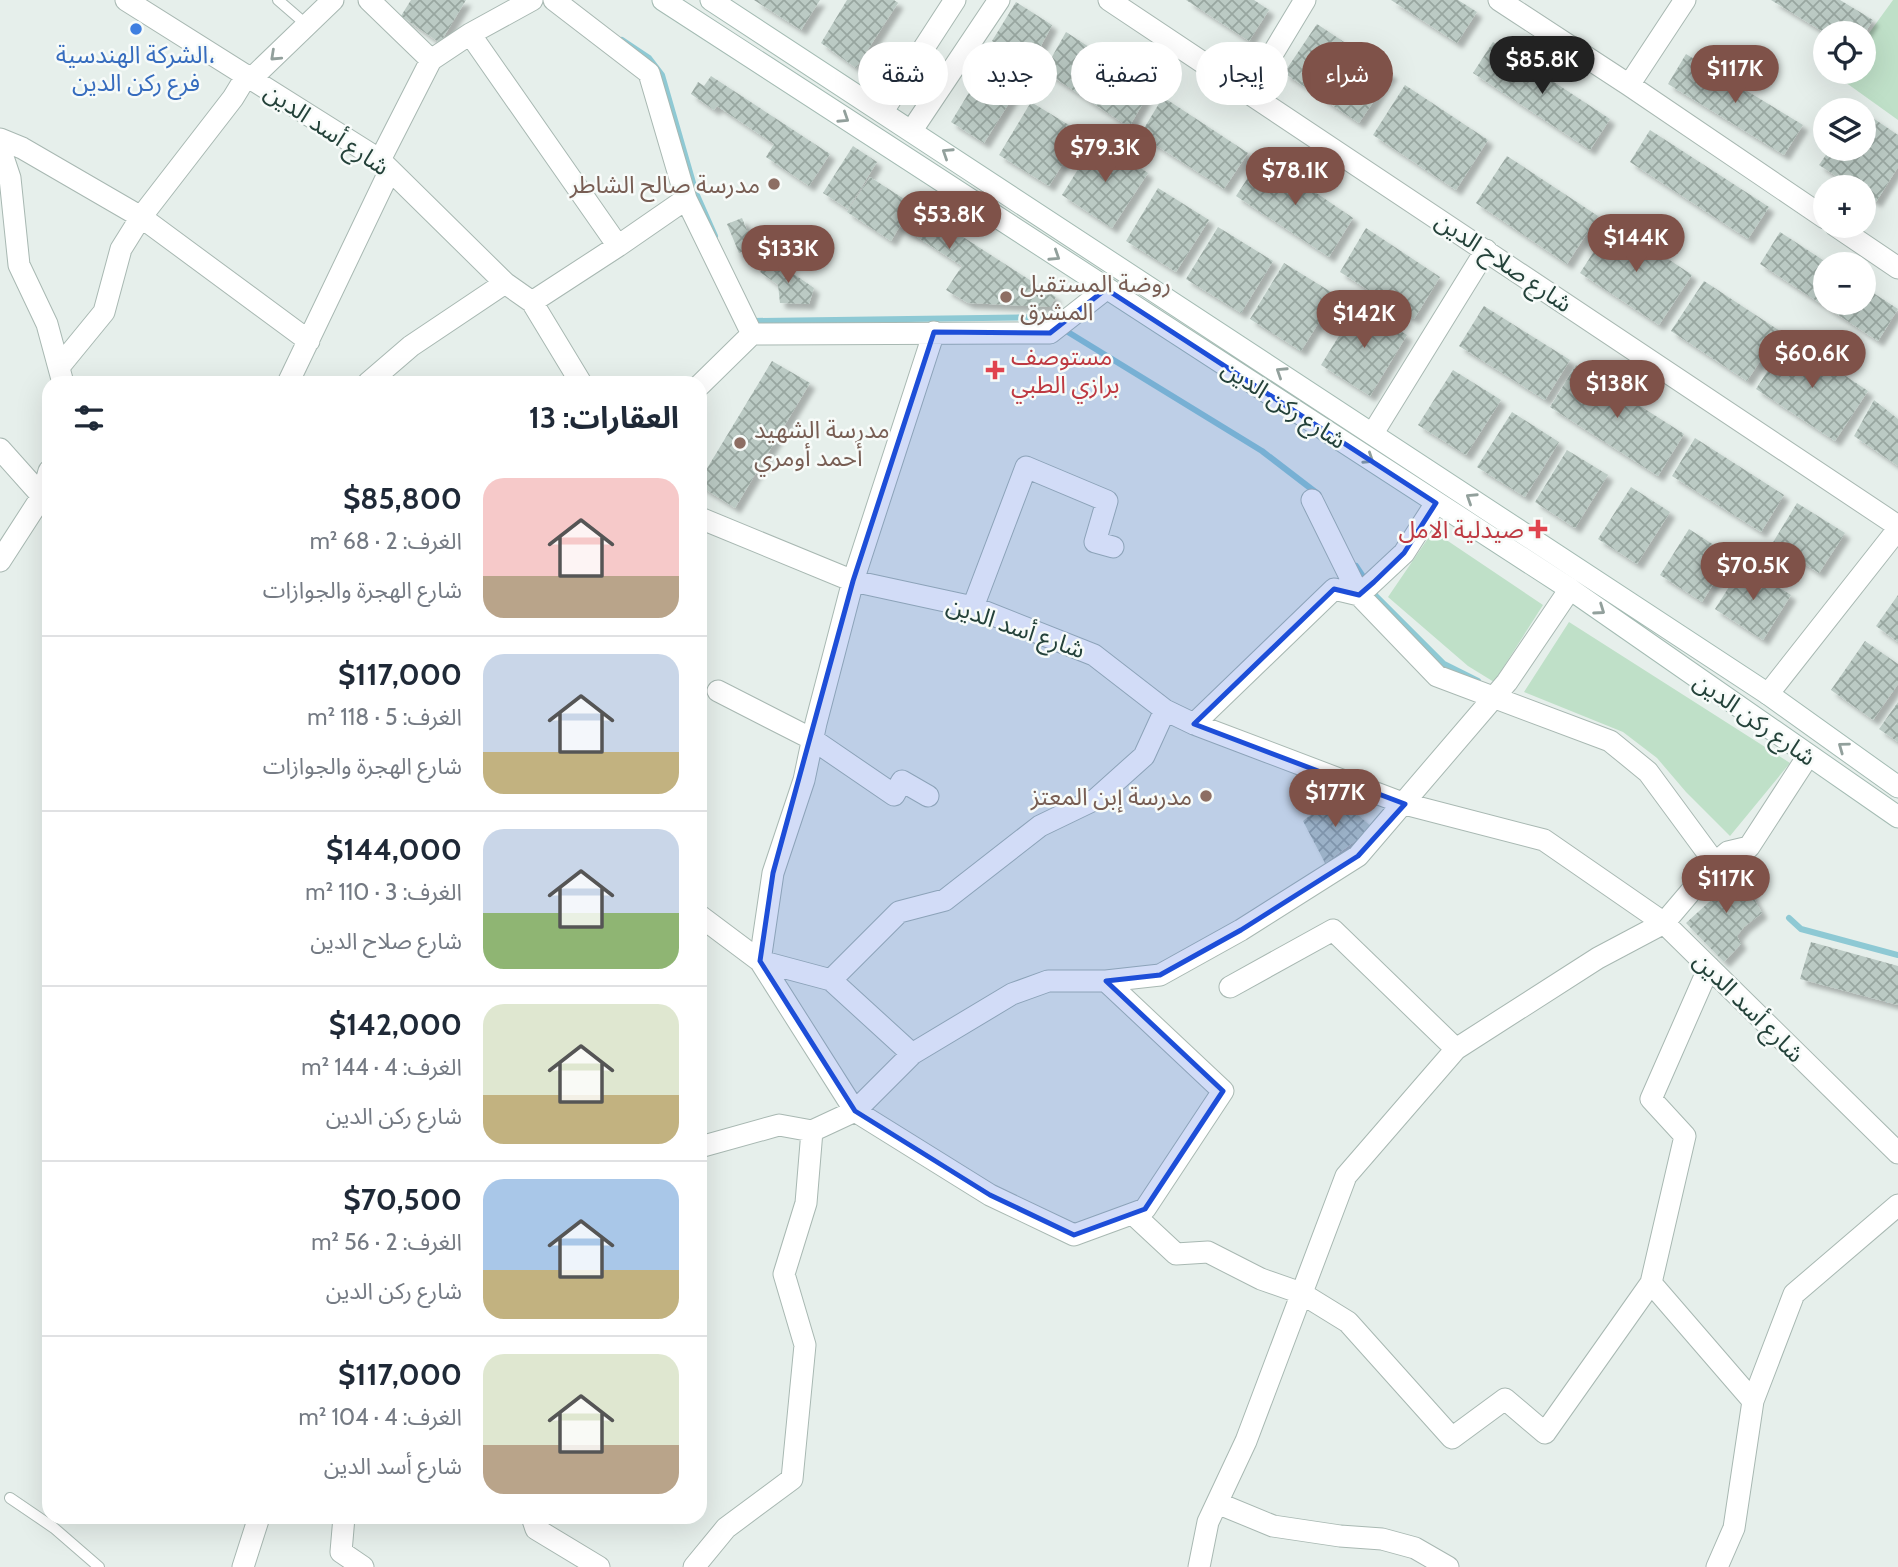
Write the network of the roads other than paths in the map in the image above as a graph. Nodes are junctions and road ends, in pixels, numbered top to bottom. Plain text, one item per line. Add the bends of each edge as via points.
1 (126, 0) edge
2 (278, 0) edge
3 (333, 0) edge
4 (369, 0) edge
5 (532, 0) edge
6 (554, 0) edge
7 (663, 0) edge
8 (711, 0) edge
9 (955, 0) edge
10 (999, 0) edge
11 (1109, 0) edge
12 (1305, 0) edge
13 (1499, 0) edge
14 (1685, 0) edge
15 (308, 26) junction
16 (470, 34) junction
17 (1280, 42) edge
18 (1196, 58) edge
19 (431, 60) junction
20 (249, 76) junction
21 (1629, 85) junction
22 (1267, 105) edge
23 (883, 111) junction
24 (912, 130) junction
25 (0, 139) edge
26 (0, 148) edge
27 (385, 165) junction
28 (686, 199) junction
29 (1813, 210) edge
30 (141, 217) junction
31 (1854, 238) edge
32 (618, 246) junction
33 (1486, 250) junction
34 (1898, 268) edge
35 (505, 283) junction
36 (1106, 289) junction
37 (531, 302) junction
38 (934, 332) junction
39 (752, 334) junction
40 (309, 341) junction
41 (61, 375) edge
42 (292, 376) edge
43 (376, 376) edge
44 (577, 376) edge
45 (707, 378) edge
46 (1373, 433) junction
47 (0, 449) edge
48 (42, 496) joint
49 (1312, 500) dead end
50 (1436, 503) junction
51 (707, 521) edge
52 (1898, 527) edge
53 (1113, 547) dead end
54 (0, 561) edge
55 (853, 581) junction
56 (1367, 588) junction
57 (1570, 589) junction
58 (973, 607) junction
59 (718, 691) dead end
60 (1768, 694) junction
61 (1493, 698) junction
62 (1164, 710) junction
63 (1194, 724) junction
64 (813, 739) junction
65 (1808, 756) junction
66 (1898, 787) edge
67 (928, 796) dead end
68 (1405, 804) junction
69 (1898, 817) edge
70 (1721, 858) junction
71 (707, 921) edge
72 (1664, 923) junction
73 (760, 961) junction
74 (1709, 967) junction
75 (831, 979) junction
76 (1106, 981) junction
77 (1230, 987) dead end
78 (1455, 1049) junction
79 (912, 1054) junction
80 (855, 1111) junction
81 (812, 1131) junction
82 (707, 1145) edge
83 (1898, 1153) edge
84 (1898, 1205) edge
85 (1133, 1214) junction
86 (1651, 1283) junction
87 (1301, 1293) junction
88 (1753, 1401) junction
89 (10, 1498) dead end
90 (1217, 1503) junction
91 (42, 1520) edge
92 (48, 1524) edge
93 (258, 1524) edge
94 (343, 1524) edge
95 (534, 1524) edge
96 (339, 1560) edge
97 (99, 1567) edge
98 (243, 1567) edge
99 (363, 1567) edge
100 (598, 1567) edge
101 (694, 1567) edge
102 (1199, 1567) edge
103 (1448, 1567) edge
104 (1717, 1567) edge

1 - 20 street, شارع أسد الدين
2 - 15 lane
3 - 15 street
4 - 19 street
5 - 16 street
6 - 28 street via 655,67
7 -> 36 street, شارع ركن الدين
8 - 23 street, شارع ركن الدين
9 - 23 street
10 - 24 street
11 - 18 street, شارع صلاح الدين
12 - 17 street
13 - 21 street
14 - 21 street
15 -> 20 street
16 - 19 street
16 - 32 street
19 - 27 street
20 - 27 street, شارع أسد الدين
20 - 30 street
21 - 29 street
22 - 33 street, شارع صلاح الدين
23 - 24 street, شارع ركن الدين
46 -> 24 street, شارع ركن الدين
25 - 30 street
26 - 41 street via 10,178 19,265 47,324
27 - 35 street, شارع أسد الدين
27 - 40 street
28 - 32 street
28 - 39 street
30 - 40 street
30 - 41 street via 121,249 104,312
31 - 34 street
32 - 37 street
33 - 46 street
33 - 52 street, شارع صلاح الدين
35 - 37 street, شارع أسد الدين
35 - 43 street via 411,346
36 - 38 street via 1050,333
36 -> 50 street, شارع ركن الدين
37 - 44 street, شارع أسد الدين
38 - 39 street
38 - 55 street
39 - 45 street
40 - 42 street
60 -> 46 street, شارع ركن الدين
47 - 48 street
48 - 54 street
49 - 56 street
50 - 56 street via 1404,553
50 - 57 street, شارع ركن الدين
51 - 55 street, شارع أسد الدين
52 - 60 street
53 - 58 street via 1095,542 1107,501 1026,467
55 - 58 street, شارع أسد الدين
55 - 64 street
56 - 61 street via 1437,676
56 - 63 street via 1334,589
57 - 61 street
57 -> 65 street, شارع ركن الدين
58 - 62 street, شارع أسد الدين via 1094,654
59 - 64 street
66 -> 60 street, شارع ركن الدين
61 - 68 street
61 - 70 street via 1610,741 1648,772
62 - 63 street, شارع أسد الدين
62 - 75 street via 1144,756 1096,799 1040,826 945,900 899,912
63 - 68 street, شارع أسد الدين
64 - 67 street via 894,795 902,781
64 - 73 street via 773,873
65 - 69 street, شارع ركن الدين
65 - 70 street via 1749,847
68 - 72 street, شارع أسد الدين via 1544,840
68 - 76 street via 1358,856 1241,930 1160,975
70 - 72 street
71 - 73 street
72 - 74 street, شارع أسد الدين
72 - 78 street via 1598,958
73 - 75 street
73 - 80 street
74 - 83 street, شارع أسد الدين
74 - 86 street via 1651,1099 1685,1136
75 - 79 street
76 - 79 street via 1048,981 1012,994
76 - 85 street via 1223,1091 1145,1209
77 - 78 street via 1333,930
78 - 87 street via 1346,1176
79 - 80 street
80 - 81 street
80 - 85 street via 990,1195 1074,1235
81 - 82 street via 779,1125
81 - 101 street via 806,1203 784,1274 805,1345 792,1479 726,1528
84 - 88 street via 1794,1294
85 - 87 street via 1175,1254 1208,1252
86 - 87 street via 1545,1433 1505,1399 1452,1438 1348,1322
86 - 88 street
87 - 90 street via 1246,1441
88 - 104 street via 1734,1528
89 - 91 lane
90 - 102 street via 1208,1522
90 - 103 street via 1273,1525 1382,1539 1415,1548
92 - 97 lane
93 - 98 street
94 - 96 street
95 - 100 street
96 - 99 street

